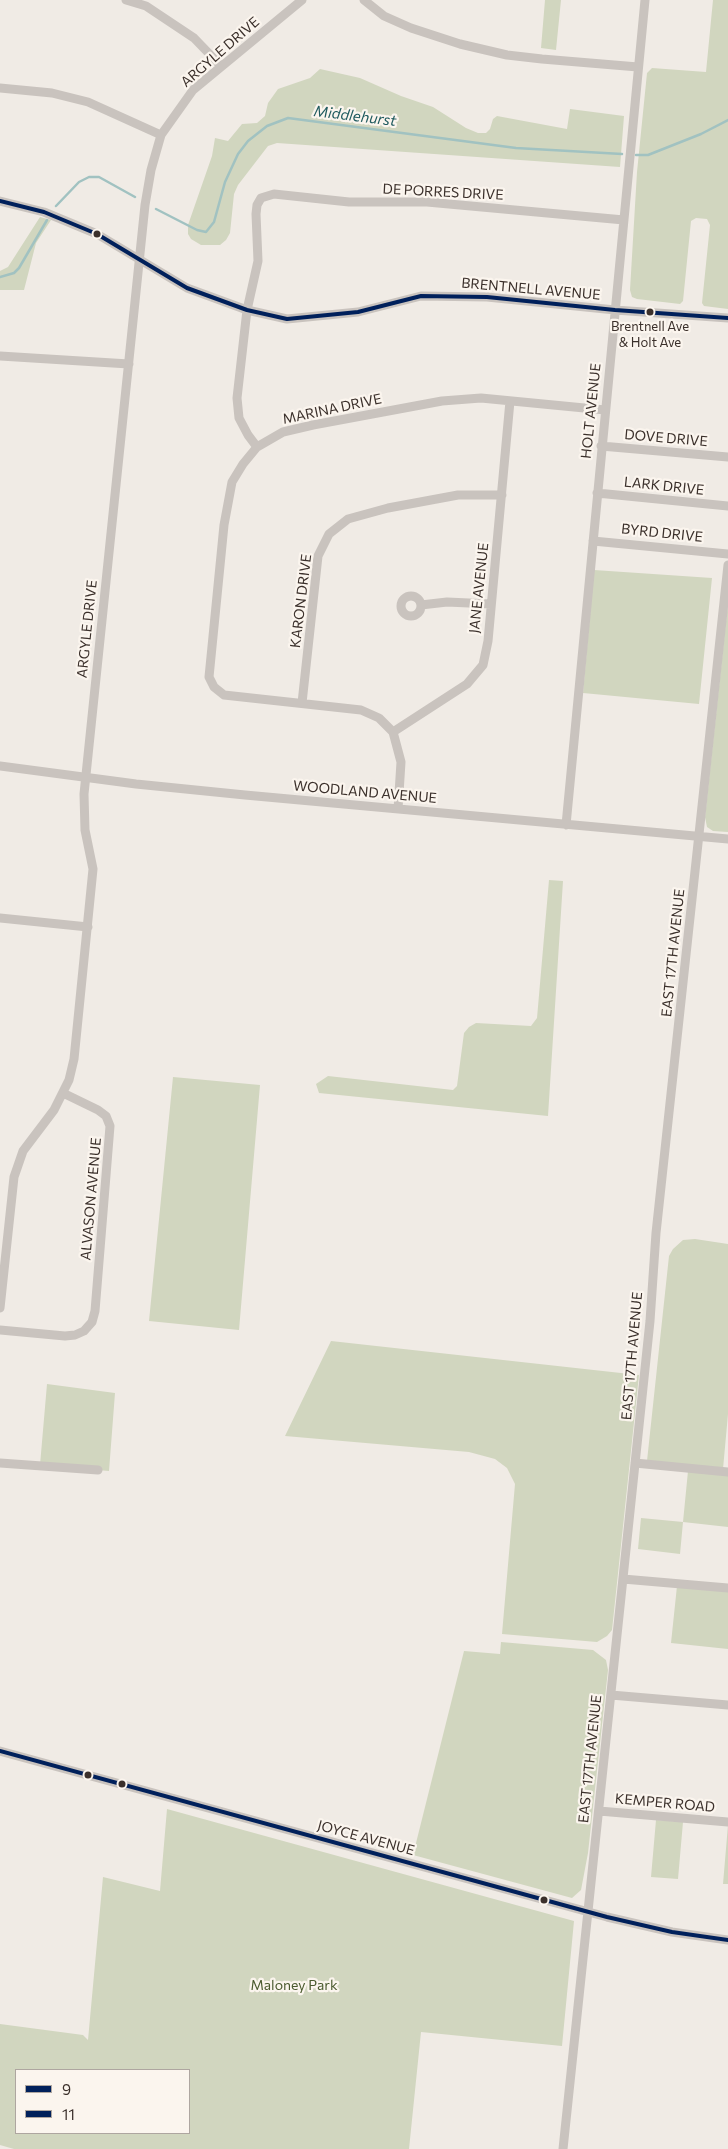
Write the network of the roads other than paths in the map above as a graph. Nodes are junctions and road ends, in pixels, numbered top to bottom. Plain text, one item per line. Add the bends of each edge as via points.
1 (126, 0) edge
2 (302, 0) edge
3 (364, 0) edge
4 (645, 0) edge
5 (221, 66) junction
6 (638, 67) junction
7 (0, 88) edge
8 (161, 135) junction
9 (0, 201) edge
10 (624, 220) junction
11 (140, 260) junction
12 (247, 310) junction
13 (615, 310) junction
14 (728, 318) edge
15 (0, 356) edge
16 (129, 364) junction
17 (510, 401) junction
18 (605, 410) junction
19 (257, 446) junction
20 (601, 446) junction
21 (728, 458) edge
22 (597, 493) junction
23 (502, 495) junction
24 (728, 506) edge
25 (593, 540) junction
26 (728, 554) edge
27 (728, 566) edge
28 (491, 604) junction
29 (421, 605) dead end
30 (302, 703) junction
31 (393, 732) junction
32 (0, 766) edge
33 (86, 778) junction
34 (398, 809) junction
35 (566, 825) junction
36 (699, 836) junction
37 (728, 839) edge
38 (0, 918) edge
39 (88, 927) junction
40 (63, 1093) junction
41 (0, 1308) edge
42 (0, 1330) edge
43 (0, 1463) edge
44 (635, 1464) junction
45 (98, 1470) dead end
46 (728, 1472) edge
47 (623, 1579) junction
48 (728, 1588) edge
49 (611, 1695) junction
50 (728, 1705) edge
51 (0, 1751) edge
52 (599, 1811) junction
53 (728, 1822) edge
54 (588, 1912) junction
55 (728, 1940) edge
56 (563, 2149) edge

1 - 5 street via 146,6 194,38
2 - 5 street, ARGYLE DRIVE
3 - 6 street via 384,16 460,44 507,55
4 - 6 street, HOLT AVENUE
5 - 8 street, ARGYLE DRIVE via 193,90
6 - 10 street, HOLT AVENUE
7 - 8 street via 52,93 88,102
8 - 11 street, ARGYLE DRIVE via 150,170
9 - 11 street, BRENTNELL AVENUE via 66,220
10 - 12 street, DE PORRES DRIVE via 427,202 349,202 274,194 262,198 257,205 258,261
10 - 13 street, HOLT AVENUE
11 - 12 street, BRENTNELL AVENUE via 187,288
11 - 16 street, ARGYLE DRIVE
12 - 13 street, BRENTNELL AVENUE via 287,319 358,312 421,296 487,297
12 - 19 street via 237,408 244,427
13 - 14 street, BRENTNELL AVENUE
13 - 18 street, HOLT AVENUE
15 - 16 street
16 - 33 street, ARGYLE DRIVE
17 - 18 street, MARINA DRIVE
17 - 19 street, MARINA DRIVE via 481,398 442,401 283,432
17 - 23 street, JANE AVENUE
18 - 20 street, HOLT AVENUE
19 - 30 street, MARINA DRIVE via 232,482 226,504 209,677 214,687 224,695
20 - 21 street, DOVE DRIVE
20 - 22 street, HOLT AVENUE
22 - 24 street, LARK DRIVE
22 - 25 street, HOLT AVENUE
23 - 28 street, JANE AVENUE
23 - 30 street, KARON DRIVE via 458,495 388,508 348,519 328,534 318,556
25 - 26 street, BYRD DRIVE
25 - 35 street, HOLT AVENUE
27 - 36 street, EAST 17TH AVENUE
28 - 29 street via 448,602
28 - 31 street, JANE AVENUE via 483,665 468,684
30 - 31 street via 361,710 379,718
31 - 34 street via 402,762
32 - 33 street, WOODLAND AVENUE
33 - 34 street, WOODLAND AVENUE
33 - 39 street, ARGYLE DRIVE via 85,830 92,869
34 - 35 street, WOODLAND AVENUE
35 - 36 street, WOODLAND AVENUE
36 - 37 street, WOODLAND AVENUE
36 - 44 street, EAST 17TH AVENUE via 656,1233
38 - 39 street
39 - 40 street, ARGYLE DRIVE via 74,1059
40 - 41 street, ARGYLE DRIVE via 23,1151 14,1176
40 - 42 street, ALVASON AVENUE via 98,1110 106,1116 110,1126 95,1311 92,1322 75,1335
43 - 45 street
44 - 46 street
44 - 47 street, EAST 17TH AVENUE
47 - 48 street
47 - 49 street, EAST 17TH AVENUE
49 - 50 street
49 - 52 street, EAST 17TH AVENUE
51 - 54 street, JOYCE AVENUE
52 - 53 street, KEMPER ROAD
52 - 54 street, EAST 17TH AVENUE
54 - 55 street, JOYCE AVENUE via 672,1932
54 - 56 street, EAST 17TH AVENUE

